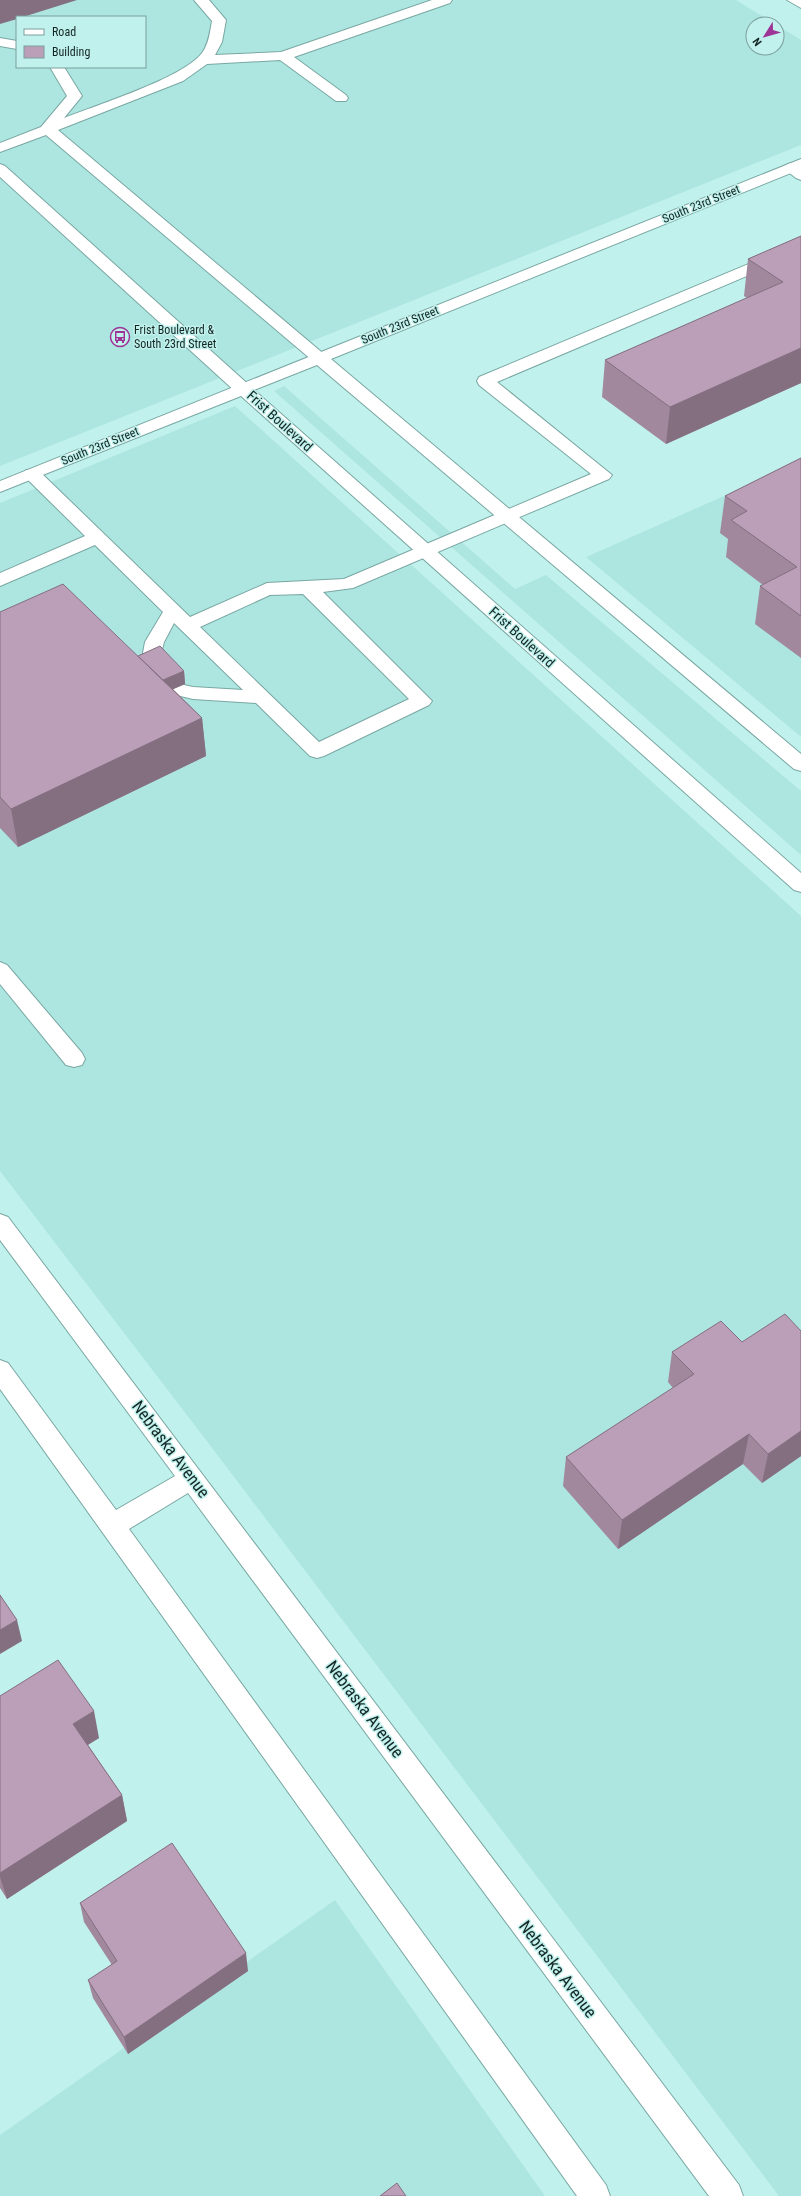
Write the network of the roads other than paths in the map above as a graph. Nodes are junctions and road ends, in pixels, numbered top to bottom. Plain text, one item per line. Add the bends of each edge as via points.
1 (201, 0) edge
2 (445, 0) edge
3 (794, 0) edge
4 (801, 4) edge
5 (0, 42) edge
6 (16, 45) edge
7 (283, 56) junction
8 (205, 60) junction
9 (58, 68) edge
10 (340, 98) dead end
11 (47, 129) junction
12 (0, 148) edge
13 (0, 169) edge
14 (798, 169) edge
15 (801, 247) edge
16 (319, 358) junction
17 (243, 389) junction
18 (32, 474) junction
19 (0, 487) edge
20 (505, 515) junction
21 (97, 537) junction
22 (425, 550) junction
23 (0, 580) edge
24 (308, 588) junction
25 (173, 611) junction
26 (188, 625) junction
27 (150, 664) edge
28 (175, 689) edge
29 (262, 697) junction
30 (801, 764) edge
31 (801, 885) edge
32 (0, 970) edge
33 (74, 1059) dead end
34 (0, 1223) edge
35 (0, 1370) edge
36 (192, 1478) junction
37 (111, 1526) junction
38 (595, 2196) edge
39 (728, 2196) edge

1 - 8 street via 218,20 216,41
2 - 7 street
3 - 4 street
5 - 6 street
7 - 8 street
7 - 10 street
8 - 11 street via 178,78
9 - 11 street via 74,96
11 - 12 street
11 - 16 street
13 - 17 street, Frist Boulevard
14 - 16 street, South 23rd Street
15 - 20 street via 485,381 602,474
16 - 17 street, South 23rd Street
16 - 20 street
17 - 18 street, South 23rd Street
17 - 22 street, Frist Boulevard
18 - 19 street, South 23rd Street
18 - 21 street
20 - 22 street
20 - 30 street
21 - 23 street
21 - 25 street
22 - 24 street via 347,584
22 - 31 street, Frist Boulevard
24 - 26 street via 267,589
24 - 29 street via 422,701 317,751
25 - 26 street
25 - 27 street via 157,634 150,653
26 - 29 street
28 - 29 street via 193,693
32 - 33 street
34 - 36 street, Nebraska Avenue
35 - 37 street
36 - 37 street
36 - 39 street, Nebraska Avenue
37 - 38 street

